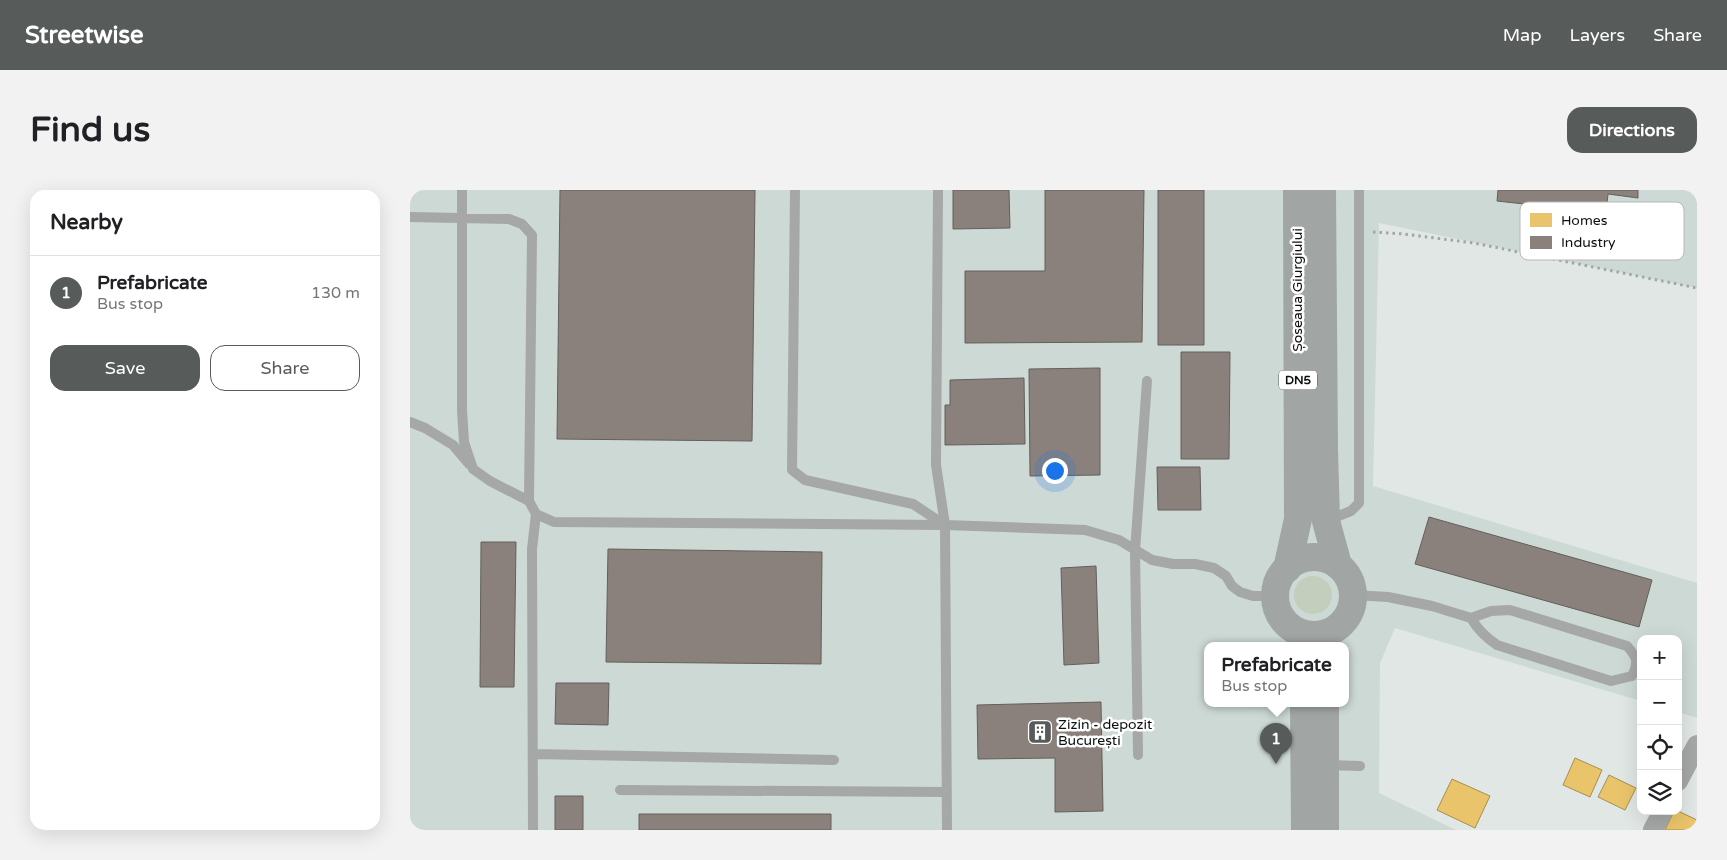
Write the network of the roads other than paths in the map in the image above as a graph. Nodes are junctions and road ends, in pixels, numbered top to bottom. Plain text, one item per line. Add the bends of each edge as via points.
1 (462, 190) edge
2 (795, 190) edge
3 (938, 190) edge
4 (1297, 190) edge
5 (1322, 190) edge
6 (1359, 190) edge
7 (410, 217) edge
8 (462, 217) junction
9 (1147, 381) dead end
10 (410, 422) edge
11 (473, 468) junction
12 (529, 501) junction
13 (536, 514) junction
14 (1326, 521) junction
15 (945, 525) junction
16 (1135, 551) junction
17 (1338, 565) junction
18 (1287, 569) junction
19 (1353, 595) junction
20 (1276, 596) junction
21 (1472, 618) junction
22 (1292, 635) edge
23 (1338, 635) edge
24 (1304, 707) edge
25 (1325, 707) edge
26 (1697, 745) edge
27 (533, 754) junction
28 (1138, 755) dead end
29 (834, 760) dead end
30 (1325, 765) junction
31 (1360, 766) dead end
32 (1682, 773) edge
33 (620, 790) dead end
34 (947, 792) junction
35 (1661, 815) edge
36 (533, 830) edge
37 (947, 830) edge
38 (1305, 830) edge
39 (1325, 830) edge
40 (1653, 830) edge

1 - 8 lane
2 - 15 lane via 792,470 805,480 913,504
3 - 15 lane via 936,465
4 - 18 highway, Șoseaua Giurgiului / DN5 via 1298,519
5 - 14 highway, Șoseaua Giurgiului / DN5
6 - 14 lane via 1359,503 1351,511
7 - 8 lane
8 - 11 lane via 462,410 464,442
8 - 12 lane via 509,218 522,224 532,235
9 - 16 lane
10 - 11 lane via 453,445
11 - 12 lane via 490,481
12 - 13 lane
13 - 15 lane via 554,522
13 - 27 lane via 532,549
14 - 17 highway, Șoseaua Giurgiului / DN5
15 - 16 lane via 1085,530 1119,540
15 - 34 lane
16 - 20 lane via 1152,560 1214,568 1240,592 1253,596
16 - 28 lane
17 - 18 highway via 1317,558 1296,562
17 - 19 highway, Șoseaua Giurgiului / DN5 via 1348,577
18 - 20 highway, Șoseaua Giurgiului / DN5 via 1279,582
19 - 21 lane via 1388,597
19 - 23 highway via 1350,612
20 - 22 highway via 1279,612
21 - 21 lane via 1478,630 1497,645 1611,681 1632,676 1637,664 1627,646 1510,610 1491,611
22 - 23 highway via 1332,631
24 - 38 highway
25 - 30 highway
26 - 32 street
27 - 29 lane
27 - 36 lane
30 - 31 lane
30 - 39 highway
33 - 34 lane
34 - 37 lane
35 - 40 street

